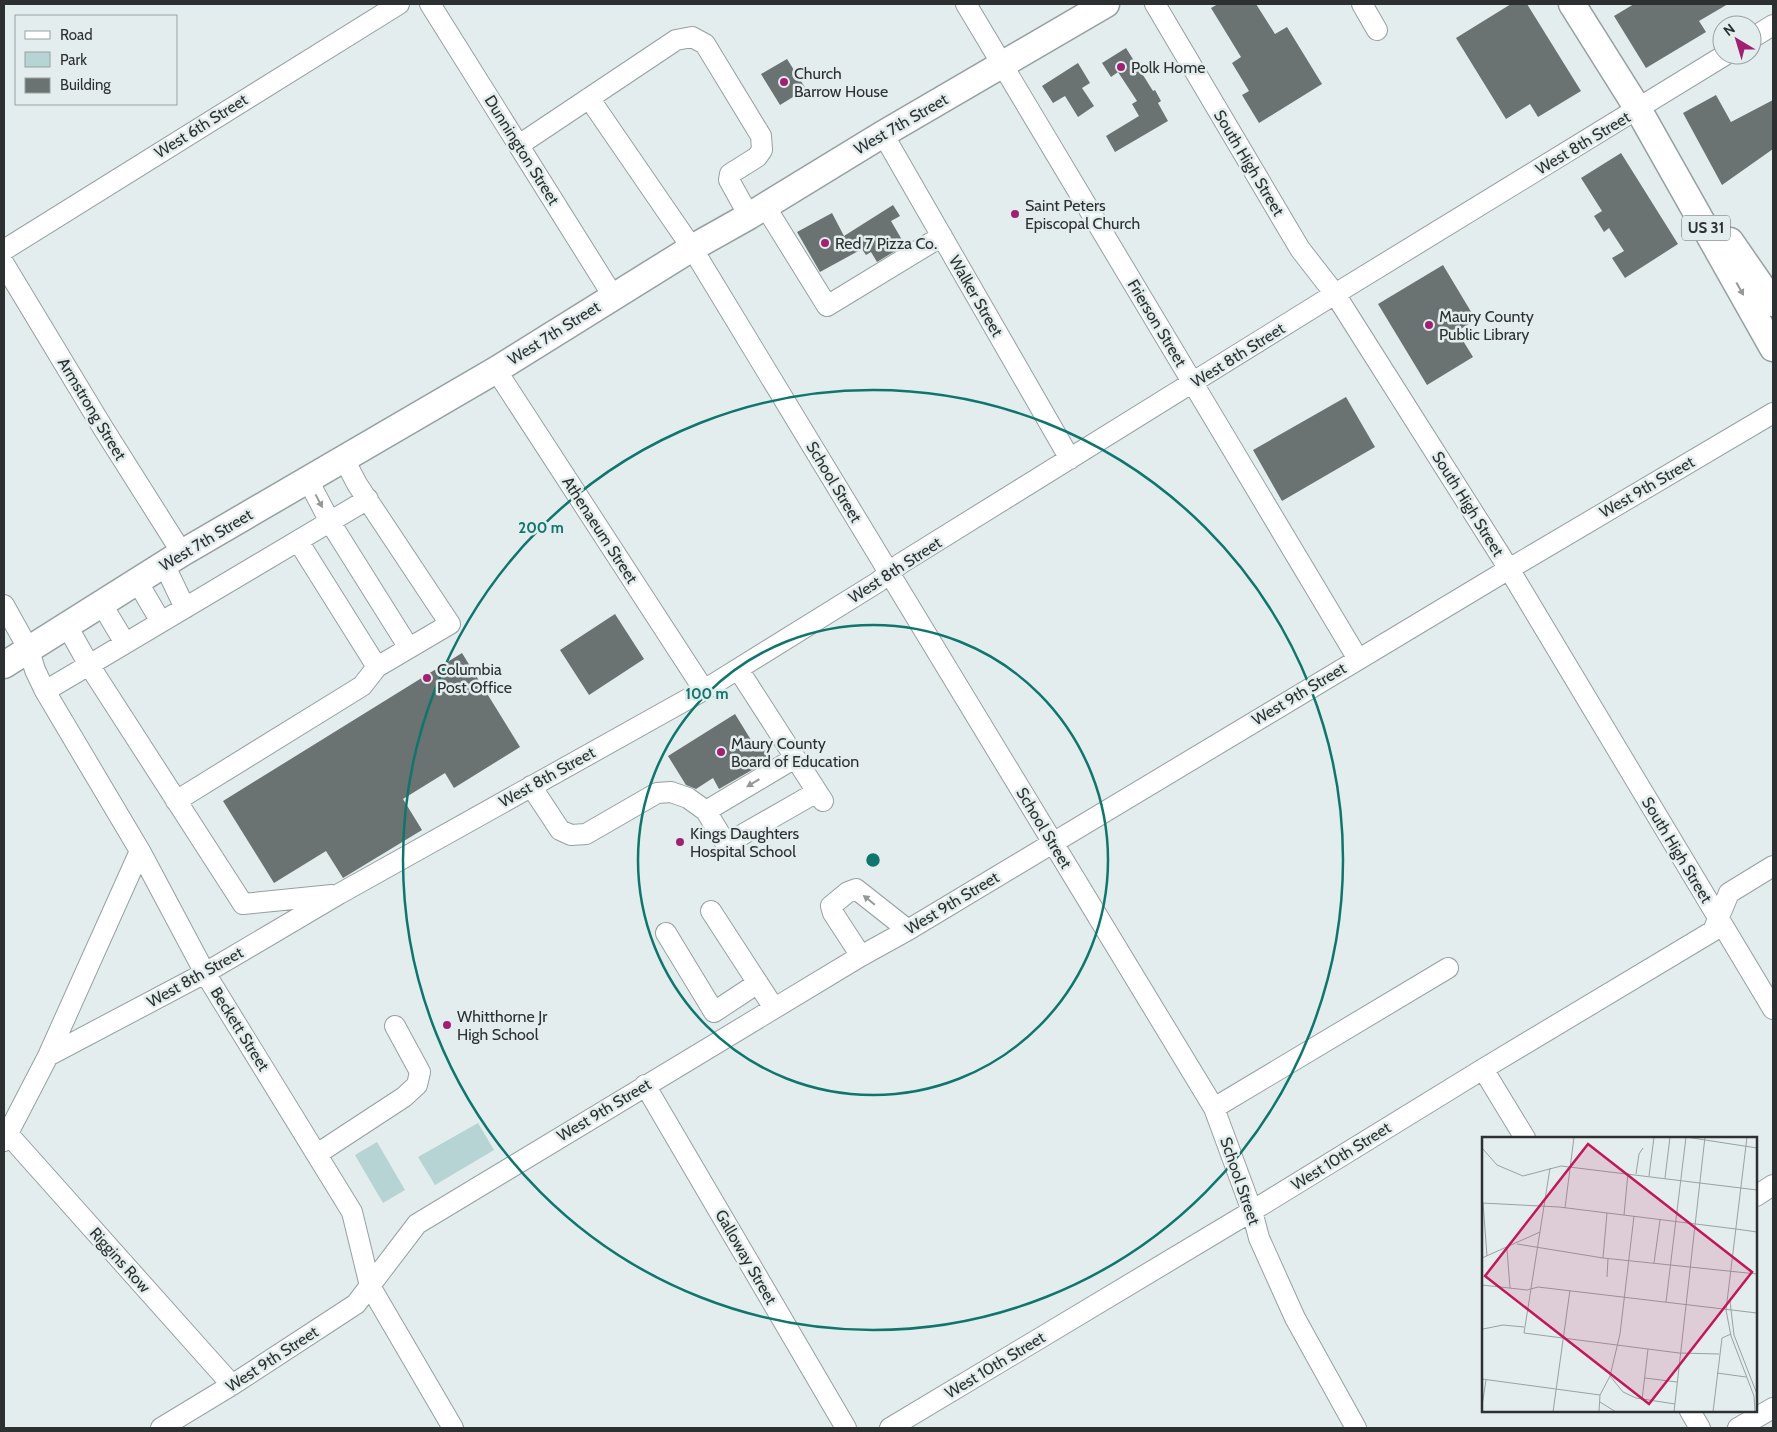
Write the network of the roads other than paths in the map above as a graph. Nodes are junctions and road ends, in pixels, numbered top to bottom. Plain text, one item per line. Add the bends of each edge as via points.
1 (399, 4) edge
2 (430, 4) edge
3 (966, 4) edge
4 (1106, 4) edge
5 (1155, 4) edge
6 (1362, 4) edge
7 (1572, 4) edge
8 (1773, 25) edge
9 (1377, 30) dead end
10 (1762, 32) edge
11 (1712, 63) edge
12 (1002, 65) junction
13 (589, 98) junction
14 (1638, 109) junction
15 (883, 134) junction
16 (518, 145) junction
17 (757, 211) junction
18 (942, 236) junction
19 (692, 248) junction
20 (4, 250) edge
21 (4, 264) edge
22 (1336, 294) junction
23 (613, 296) junction
24 (1773, 303) edge
25 (1773, 348) edge
26 (496, 370) junction
27 (1193, 383) junction
28 (1773, 414) edge
29 (1070, 458) junction
30 (344, 459) junction
31 (308, 480) junction
32 (368, 499) junction
33 (330, 522) junction
34 (298, 540) junction
35 (173, 559) junction
36 (1509, 568) junction
37 (889, 573) junction
38 (137, 581) junction
39 (102, 603) junction
40 (4, 605) edge
41 (185, 608) junction
42 (161, 622) junction
43 (66, 626) junction
44 (125, 644) junction
45 (408, 648) junction
46 (29, 650) junction
47 (1358, 659) junction
48 (4, 665) edge
49 (89, 665) junction
50 (377, 667) junction
51 (738, 669) junction
52 (704, 690) junction
53 (45, 691) junction
54 (795, 758) junction
55 (531, 786) junction
56 (176, 801) junction
57 (706, 811) junction
58 (1053, 842) junction
59 (140, 851) junction
60 (1773, 866) edge
61 (339, 894) junction
62 (710, 911) dead end
63 (1718, 918) junction
64 (908, 930) junction
65 (666, 933) dead end
66 (861, 956) junction
67 (1448, 968) dead end
68 (205, 973) junction
69 (758, 983) junction
70 (774, 1008) junction
71 (1773, 1009) edge
72 (395, 1026) dead end
73 (48, 1056) junction
74 (1483, 1069) junction
75 (645, 1086) junction
76 (1214, 1108) junction
77 (1524, 1137) edge
78 (6, 1138) edge
79 (317, 1154) junction
80 (1773, 1185) edge
81 (1757, 1195) edge
82 (1252, 1211) junction
83 (370, 1286) junction
84 (232, 1385) junction
85 (1773, 1408) edge
86 (1691, 1412) edge
87 (161, 1428) edge
88 (453, 1428) edge
89 (846, 1428) edge
90 (890, 1428) edge
91 (1356, 1428) edge
92 (1700, 1428) edge
93 (1738, 1428) edge

1 - 20 street, West 6th Street
2 - 16 street, Dunnington Street
3 - 12 street, Frierson Street
4 - 12 main road, West 7th Street
5 - 22 street, South High Street via 1300,249
6 - 9 street
7 - 14 main road, US 31
8 - 10 street
11 - 14 street, West 8th Street
12 - 15 main road, West 7th Street
12 - 27 street, Frierson Street
13 - 16 street
13 - 17 street via 676,40 692,38 705,44 761,136 762,150 757,157 730,174 729,180
13 - 19 street, School Street
14 - 22 street, West 8th Street
14 - 24 main road, US 31
14 -> 25 main road, US 31
15 - 17 main road, West 7th Street
15 - 18 street, Walker Street
16 - 23 street, Dunnington Street
17 - 18 street via 827,306
17 - 19 main road, West 7th Street
18 - 29 street, Walker Street
19 - 23 main road, West 7th Street
19 - 37 street, School Street
21 - 35 street, Armstrong Street via 103,428
22 - 27 street, West 8th Street
22 - 36 street, South High Street
23 - 26 main road, West 7th Street
26 - 30 main road, West 7th Street
26 - 52 street, Athenaeum Street
27 - 29 street, West 8th Street
27 - 47 street, Frierson Street
28 - 36 street, West 9th Street
29 - 37 street, West 8th Street
30 - 31 main road, West 7th Street
30 - 32 street
31 -> 33 street
31 - 35 main road, West 7th Street
32 - 33 street
32 - 45 street via 450,624
33 - 34 street
33 - 45 street
34 - 41 street
34 - 50 street
35 - 38 main road, West 7th Street
35 - 41 street, Armstrong Street
36 - 47 street, West 9th Street
36 - 63 street, South High Street
37 - 51 street, West 8th Street
37 - 58 street, School Street
38 - 39 main road, West 7th Street
38 - 42 street
39 - 43 main road, West 7th Street
39 - 44 street
40 - 46 street, Beckett Street
41 - 42 street
42 - 44 street
43 - 46 main road, West 7th Street
43 - 49 street
44 - 49 street
45 - 50 street
46 - 48 main road, West 7th Street
46 - 53 street, Beckett Street
47 - 58 street, West 9th Street
49 - 53 street
49 - 56 street
50 - 56 street via 362,686
51 - 52 street, West 8th Street
51 - 54 street
52 - 55 street, West 8th Street
53 - 59 street, Beckett Street
54 -> 57 street
54 - 57 street via 820,796 726,844
55 - 57 street via 560,830 571,835 586,834 657,793 671,792 688,798
55 - 61 street, West 8th Street
56 - 61 street via 243,904
58 - 64 street, West 9th Street
58 - 76 street, School Street
59 - 68 street, Beckett Street
59 - 73 street
60 - 63 street, West 10th Street via 1729,893
61 - 68 street, West 8th Street
62 - 69 street
63 - 71 street, South High Street
63 - 74 street, West 10th Street via 1712,931
64 - 66 street, West 9th Street
64 -> 66 street via 856,889 848,892 831,906
65 - 69 street via 714,1012
66 - 70 street, West 9th Street
67 - 76 street
68 - 73 street, West 8th Street
68 - 79 street, Beckett Street
69 - 70 street
70 - 75 street, West 9th Street
72 - 79 street via 420,1072 417,1085
73 - 78 street
74 - 77 street
74 - 82 street, West 10th Street
75 - 83 street, West 9th Street via 416,1224
75 - 89 street, Galloway Street
76 - 82 street, School Street
78 - 84 street, Riggins Row
79 - 83 street, Beckett Street via 352,1212
80 - 81 street
82 - 90 street, West 10th Street
82 - 91 street, School Street via 1259,1238 1295,1318
83 - 84 street, West 9th Street via 356,1304
83 - 88 street, Beckett Street
84 - 87 street, West 9th Street
85 - 93 street
86 - 92 street

